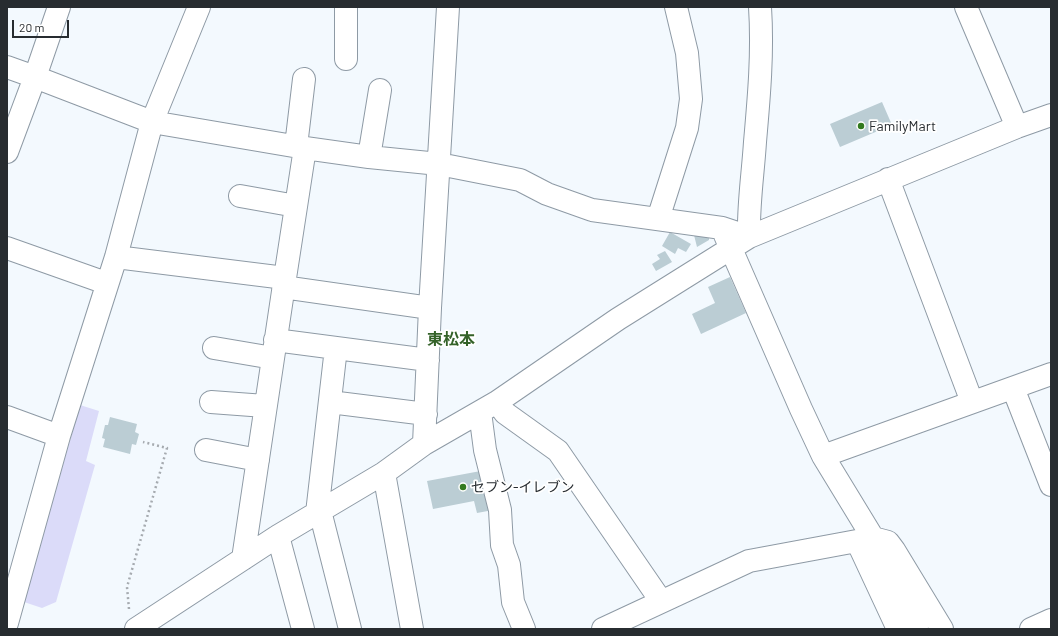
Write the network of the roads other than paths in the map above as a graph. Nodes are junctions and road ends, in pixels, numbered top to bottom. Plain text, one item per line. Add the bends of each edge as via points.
1 (59, 7) edge
2 (199, 7) edge
3 (346, 7) edge
4 (448, 7) edge
5 (676, 7) edge
6 (760, 7) edge
7 (966, 7) edge
8 (346, 59) dead end
9 (7, 67) edge
10 (35, 77) junction
11 (304, 79) dead end
12 (380, 90) dead end
13 (1051, 115) edge
14 (152, 122) junction
15 (1017, 128) junction
16 (301, 147) junction
17 (7, 152) edge
18 (369, 157) junction
19 (439, 164) junction
20 (888, 180) junction
21 (240, 196) dead end
22 (296, 206) junction
23 (658, 219) junction
24 (722, 228) junction
25 (749, 237) junction
26 (7, 248) edge
27 (731, 248) junction
28 (116, 257) junction
29 (284, 282) junction
30 (106, 283) junction
31 (430, 308) junction
32 (214, 348) dead end
33 (336, 348) junction
34 (274, 349) junction
35 (428, 360) junction
36 (1051, 374) edge
37 (1013, 388) junction
38 (211, 402) dead end
39 (330, 402) junction
40 (972, 402) junction
41 (266, 406) junction
42 (488, 407) junction
43 (426, 414) junction
44 (7, 417) edge
45 (59, 436) junction
46 (424, 444) junction
47 (206, 450) dead end
48 (823, 456) junction
49 (258, 460) junction
50 (384, 473) junction
51 (1051, 485) edge
52 (319, 512) junction
53 (278, 536) junction
54 (865, 540) junction
55 (243, 559) junction
56 (661, 601) junction
57 (1051, 620) edge
58 (133, 622) edge
59 (7, 623) edge
60 (303, 629) edge
61 (350, 629) edge
62 (412, 629) edge
63 (524, 629) edge
64 (603, 629) edge
65 (898, 629) edge
66 (917, 629) edge
67 (942, 629) edge
68 (1031, 629) edge

1 - 10 street
2 - 14 street
3 - 8 street
4 - 19 street
5 - 23 street via 687,53 692,99 687,128
6 - 25 street via 762,32 748,212
7 - 15 street
9 - 10 street
10 - 14 street
10 - 17 street
11 - 16 street
12 - 18 street
13 - 15 street
14 - 16 street
14 - 28 street
15 - 20 street
16 - 18 street
16 - 22 street
18 - 19 street
19 - 23 street via 520,180 547,194 592,210
19 - 31 street
20 - 25 street
20 - 40 street
21 - 22 street
22 - 29 street
23 - 24 street
24 - 25 street
24 - 27 street
25 - 27 street
26 - 30 street
27 - 42 street via 618,319
27 - 48 street
28 - 29 street
28 - 30 street
29 - 31 street
29 - 34 street
30 - 45 street
31 - 35 street
32 - 34 street
33 - 34 street
33 - 35 street
33 - 39 street
34 - 41 street
35 - 43 street
36 - 37 street
37 - 40 street
37 - 51 street
38 - 41 street
39 - 43 street
39 - 52 street
40 - 48 street
41 - 49 street
42 - 46 street
42 - 56 street via 505,413 558,451
42 - 63 street via 485,450 500,510 502,545 509,565 513,602
43 - 46 street
44 - 45 street
45 - 59 street
46 - 50 street
47 - 49 street
48 - 54 street
49 - 55 street
50 - 52 street
50 - 62 street
52 - 53 street
52 - 61 street
53 - 55 street
53 - 60 street
54 - 56 street via 749,561
54 - 65 street
54 - 66 street
54 - 67 street via 888,542
55 - 58 street
56 - 64 street
57 - 68 street

